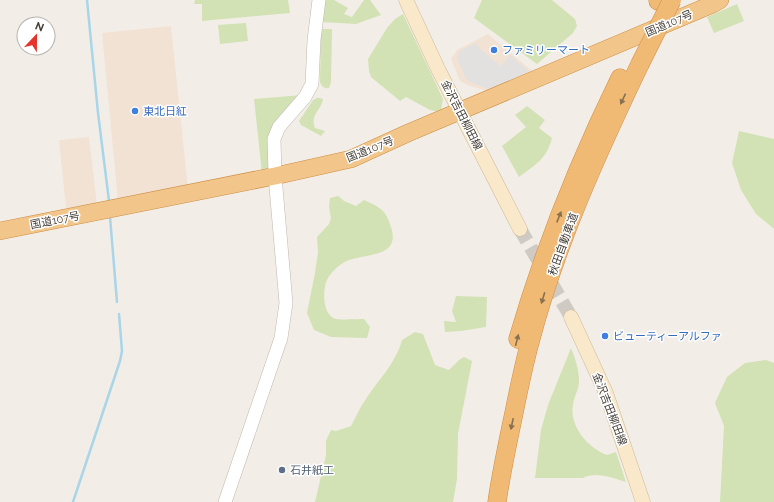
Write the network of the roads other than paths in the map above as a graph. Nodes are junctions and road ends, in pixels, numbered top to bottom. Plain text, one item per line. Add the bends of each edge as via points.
1 (319, 0) edge
2 (406, 0) edge
3 (663, 0) edge
4 (720, 0) edge
5 (633, 64) junction
6 (460, 111) junction
7 (275, 176) junction
8 (520, 229) tunnel mouth
9 (0, 231) edge
10 (571, 317) tunnel mouth
11 (225, 502) edge
12 (485, 502) edge
13 (497, 502) edge
14 (643, 502) edge

1 - 7 street via 312,84 305,97 279,127 274,139
2 - 6 main road, 金沢吉田柳田線
3 - 5 highway, 秋田自動車道, bridge
4 - 6 highway, 国道107号
12 -> 5 highway, 秋田自動車道 via 490,463 517,340 533,286 584,155
5 -> 13 highway, 秋田自動車道 via 545,290 529,342 502,466
6 - 7 highway, 国道107号 via 350,159
6 - 8 main road, 金沢吉田柳田線
7 - 9 highway, 国道107号
7 - 11 street via 286,303 281,338
10 - 14 main road, 金沢吉田柳田線 via 606,393

